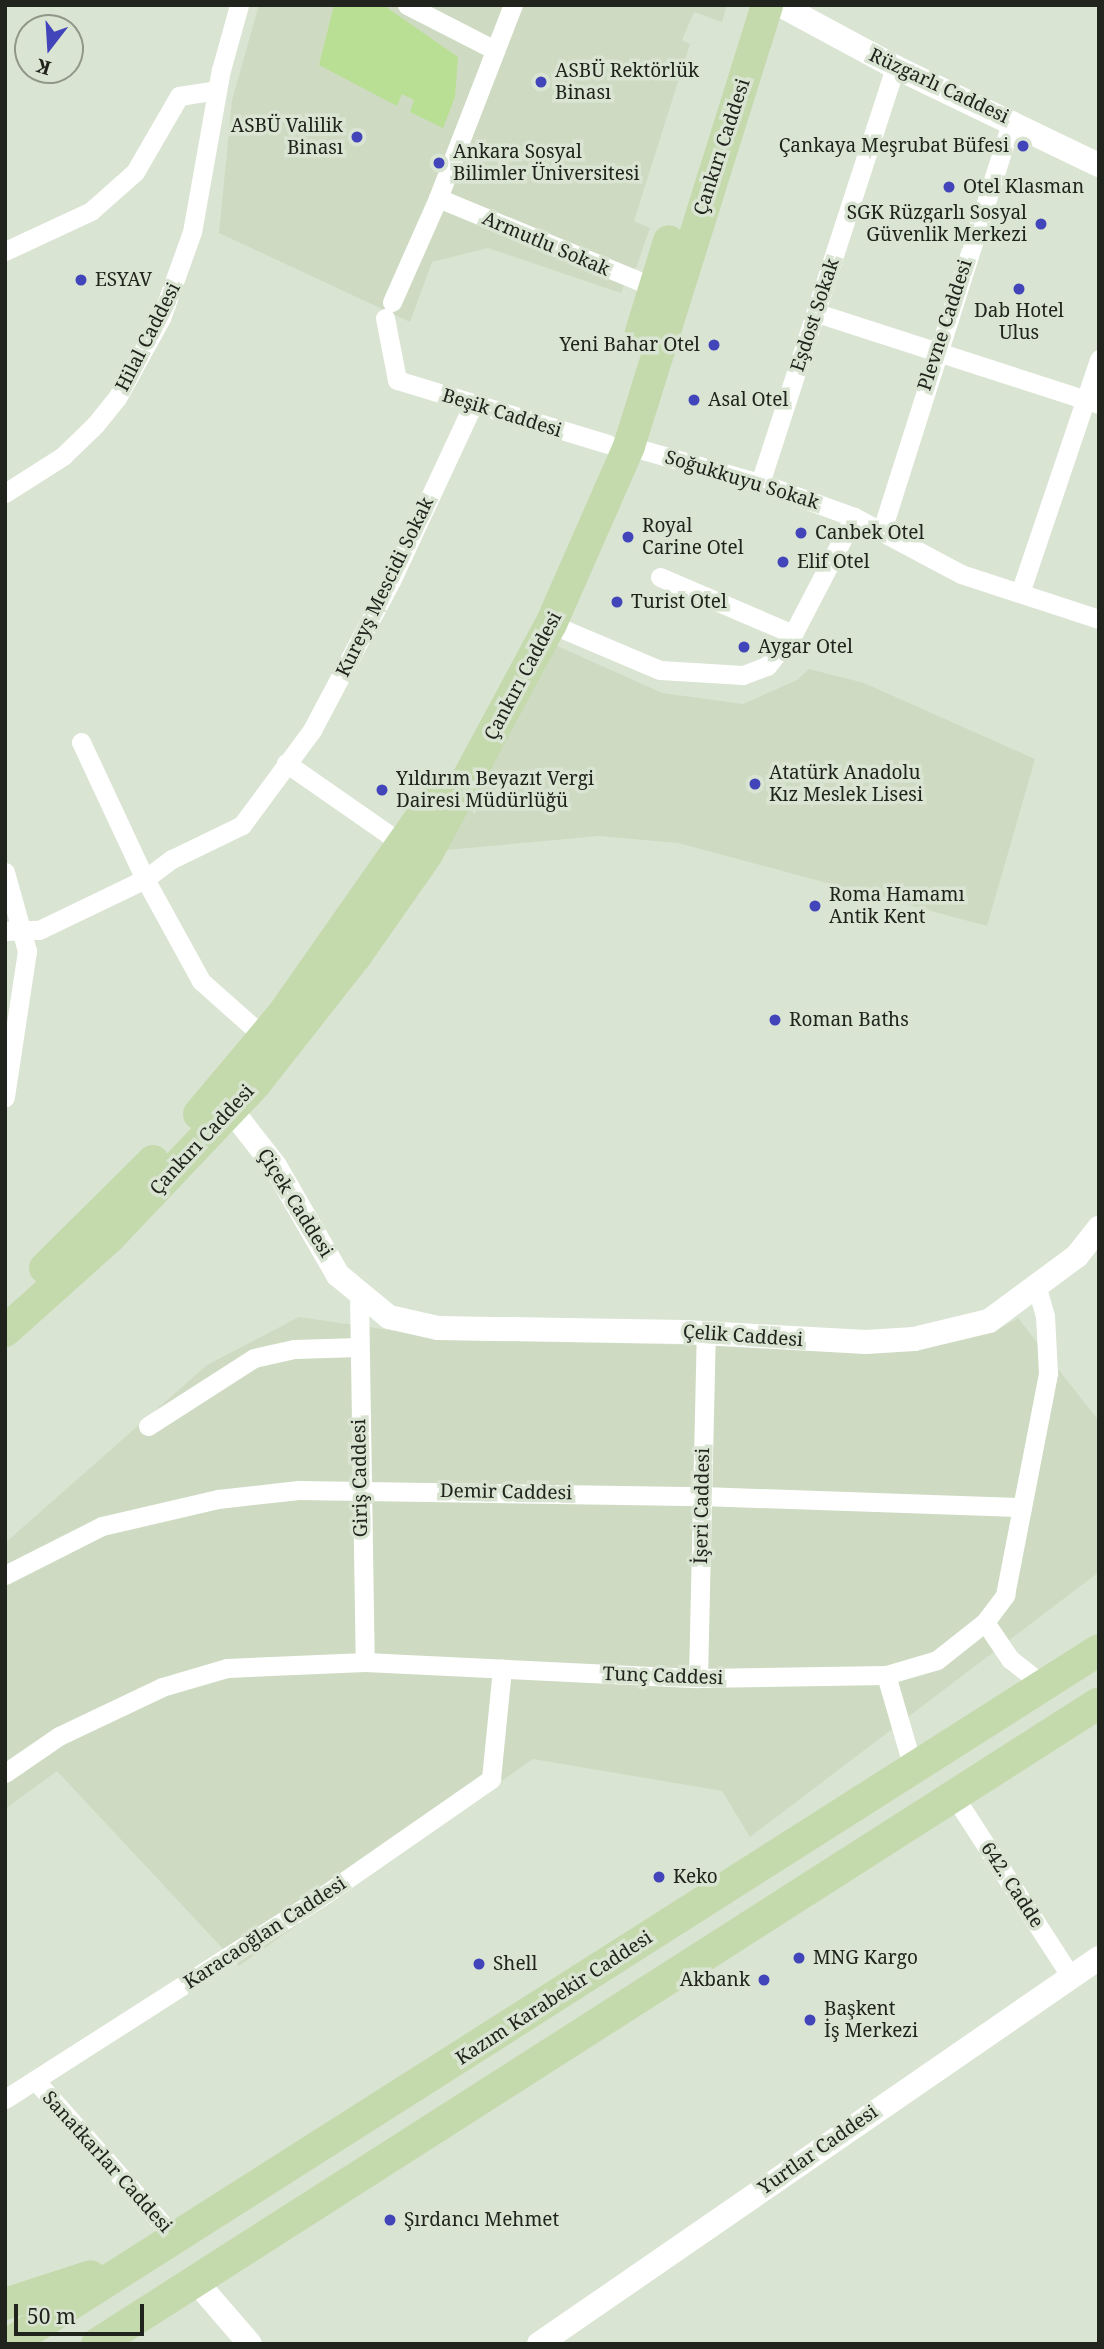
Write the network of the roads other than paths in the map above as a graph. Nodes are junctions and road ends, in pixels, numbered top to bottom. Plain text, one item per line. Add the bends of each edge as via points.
1 (239, 5) edge
2 (407, 5) edge
3 (513, 5) edge
4 (752, 5) edge
5 (767, 5) edge
6 (780, 5) edge
7 (495, 50) junction
8 (895, 67) junction
9 (217, 90) junction
10 (1012, 120) junction
11 (1099, 165) edge
12 (438, 198) junction
13 (5, 251) edge
14 (654, 287) junction
15 (817, 313) junction
16 (936, 350) junction
17 (1099, 359) edge
18 (1091, 401) edge
19 (473, 404) junction
20 (619, 445) junction
21 (760, 483) junction
22 (5, 493) edge
23 (854, 517) junction
24 (882, 530) junction
25 (660, 577) dead end
26 (1020, 593) junction
27 (1099, 619) edge
28 (551, 624) junction
29 (793, 634) junction
30 (81, 742) dead end
31 (286, 763) junction
32 (404, 845) junction
33 (5, 872) edge
34 (145, 879) junction
35 (15, 931) edge
36 (264, 1037) junction
37 (5, 1097) edge
38 (232, 1111) junction
39 (1099, 1228) edge
40 (1037, 1288) junction
41 (359, 1294) junction
42 (5, 1305) edge
43 (5, 1331) edge
44 (706, 1334) junction
45 (359, 1347) junction
46 (148, 1426) dead end
47 (359, 1489) junction
48 (702, 1496) junction
49 (1022, 1507) junction
50 (5, 1576) edge
51 (985, 1622) junction
52 (1099, 1650) edge
53 (365, 1662) junction
54 (502, 1669) junction
55 (887, 1675) junction
56 (698, 1678) junction
57 (1042, 1685) junction
58 (1099, 1703) edge
59 (914, 1768) junction
60 (5, 1773) edge
61 (954, 1796) junction
62 (1099, 1958) edge
63 (1070, 1975) junction
64 (35, 2080) junction
65 (5, 2099) edge
66 (175, 2238) junction
67 (128, 2264) junction
68 (193, 2278) junction
69 (5, 2304) edge
70 (156, 2307) junction
71 (13, 2341) edge
72 (97, 2344) edge
73 (116, 2344) edge
74 (250, 2344) edge
75 (539, 2344) edge

1 - 9 street, Hilal Caddesi
2 - 7 street
3 - 7 street
4 - 14 main road, Çankırı Caddesi
5 - 20 main road, Çankırı Caddesi
6 - 8 street, Rüzgarlı Caddesi
7 - 12 street
8 - 10 street, Rüzgarlı Caddesi
8 - 15 street, Eşdost Sokak
9 - 13 street via 179,96 135,172 91,211
9 - 22 street, Hilal Caddesi via 192,232 178,279 145,348 95,425 56,461
10 - 11 street, Rüzgarlı Caddesi
10 - 16 street, Plevne Caddesi
12 - 14 street, Armutlu Sokak
12 - 19 street, Beşik Caddesi via 388,310 397,380
14 - 20 main road, Çankırı Caddesi
15 - 16 street
15 - 21 street, Eşdost Sokak
16 - 18 street
16 - 24 street, Plevne Caddesi
17 - 18 street
18 - 26 street
19 - 20 street, Beşik Caddesi
19 - 31 street, Kureyş Mescidi Sokak via 391,581 312,730
20 - 21 street, Soğukkuyu Sokak
20 - 28 main road, Çankırı Caddesi
20 - 32 main road, Çankırı Caddesi via 507,668
21 - 23 street, Soğukkuyu Sokak
23 - 24 street, Soğukkuyu Sokak
23 - 29 street
24 - 26 street, Soğukkuyu Sokak via 961,574
25 - 29 street
26 - 27 street, Soğukkuyu Sokak
28 - 29 street via 660,670 743,675 766,666
28 - 38 main road, Çankırı Caddesi via 427,854 355,957
30 - 34 street
31 - 32 street
31 - 34 street, Kureyş Mescidi Sokak via 242,825 172,859
32 - 36 main road, Çankırı Caddesi
33 - 35 street
34 - 35 street, Kureyş Mescidi Sokak via 39,930
34 - 36 street via 201,981
35 - 37 street via 27,951
36 - 42 main road, Çankırı Caddesi via 201,1111
38 - 41 street, Çiçek Caddesi via 275,1166 338,1275
38 - 43 main road, Çankırı Caddesi via 109,1238
39 - 40 street, Çelik Caddesi via 1077,1256
40 - 44 street, Çelik Caddesi via 989,1321 914,1339 866,1342
40 - 49 street, Tunç Caddesi via 1045,1316 1048,1373
41 - 44 street, Çelik Caddesi via 389,1317 438,1328
41 - 45 street, Giriş Caddesi
44 - 48 street, İşeri Caddesi
45 - 46 street via 294,1349 254,1358
45 - 47 street, Giriş Caddesi
47 - 48 street, Demir Caddesi
47 - 50 street, Demir Caddesi via 218,1499 102,1526
47 - 53 street, Giriş Caddesi
48 - 49 street, Demir Caddesi
48 - 56 street, İşeri Caddesi
49 - 51 street, Tunç Caddesi via 1005,1595
51 - 55 street, Tunç Caddesi via 937,1660
51 - 57 street via 1010,1659
52 - 57 main road, Kazım Karabekir Caddesi
53 - 54 street, Tunç Caddesi
53 - 60 street, Tunç Caddesi via 227,1668 162,1686 59,1736
54 - 56 street, Tunç Caddesi
54 - 64 street, Karacaoğlan Caddesi via 491,1779 327,1893
55 - 56 street, Tunç Caddesi
55 - 59 street
57 - 59 main road, Kazım Karabekir Caddesi
58 - 61 main road
59 - 66 main road, Kazım Karabekir Caddesi
61 - 63 street, 642. Cadde
61 - 68 main road
62 - 63 street, Yurtlar Caddesi
63 - 75 street, Yurtlar Caddesi
64 - 65 street, Sanatkarlar Caddesi
64 - 66 street, Sanatkarlar Caddesi
66 - 67 main road, Kazım Karabekir Caddesi
67 - 69 main road
67 - 71 main road, Kazım Karabekir Caddesi
68 - 70 main road
68 - 74 street
70 - 72 main road
70 - 73 main road

